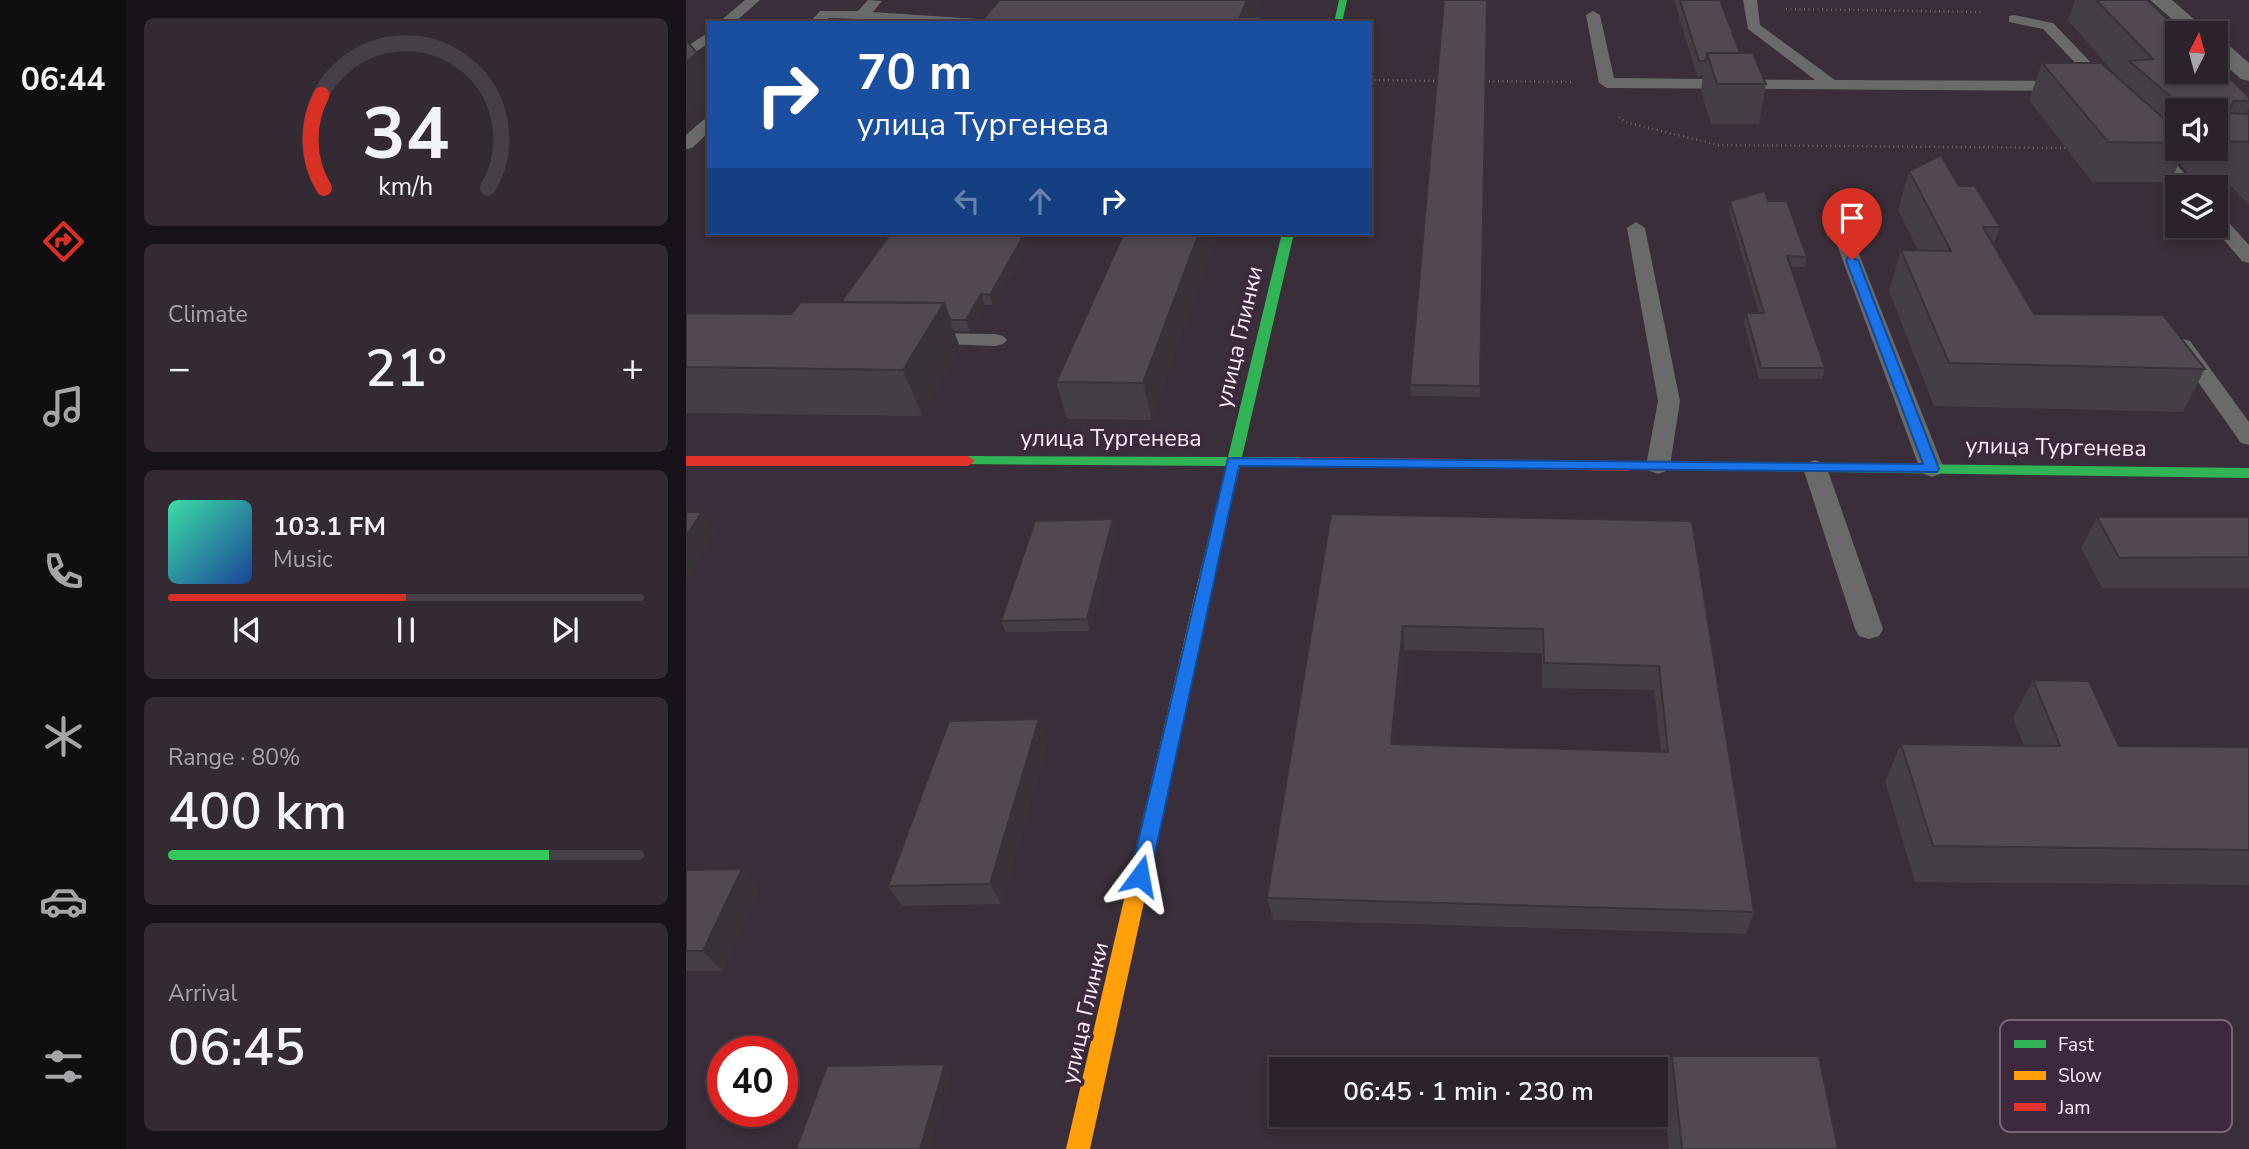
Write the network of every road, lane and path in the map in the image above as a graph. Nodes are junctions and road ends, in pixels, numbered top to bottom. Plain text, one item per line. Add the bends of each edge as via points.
1 (753, 0) edge
2 (876, 0) edge
3 (1343, 0) edge
4 (2160, 0) edge
5 (1752, 4) edge
6 (862, 15) junction
7 (1593, 15) dead end
8 (2014, 19) joint
9 (727, 21) edge
10 (818, 21) edge
11 (948, 21) edge
12 (1338, 21) edge
13 (2185, 21) edge
14 (707, 38) edge
15 (686, 54) edge
16 (2228, 56) edge
17 (2249, 74) edge
18 (1372, 80) edge
19 (1454, 81) edge
20 (1468, 81) edge
21 (1607, 83) junction
22 (1831, 85) junction
23 (2085, 86) junction
24 (2105, 104) edge
25 (707, 125) edge
26 (686, 144) edge
27 (2165, 146) edge
28 (2071, 148) edge
29 (2176, 175) edge
30 (1636, 228) dead end
31 (2228, 233) edge
32 (1842, 234) dead end
33 (1288, 235) edge
34 (2249, 257) edge
35 (2170, 327) edge
36 (902, 339) edge
37 (996, 340) dead end
38 (2249, 438) edge
39 (686, 461) edge
40 (1233, 461) junction
41 (1658, 466) junction
42 (1815, 468) junction
43 (1932, 469) junction
44 (2249, 472) edge
45 (1869, 629) dead end
46 (1078, 1149) edge

1 - 9 lane
2 - 6 lane
3 - 12 street
4 - 13 street
5 - 8 path via 1979,12
5 - 22 lane via 1753,26
6 - 10 lane via 825,14
6 - 11 lane
7 - 21 lane
8 - 23 lane via 2048,26 2094,75
14 - 15 lane
16 - 17 street
18 - 19 path
20 - 21 path
21 - 22 lane
21 - 28 path via 1614,113 1625,121 1718,145
22 - 23 lane
23 - 24 lane
25 - 26 lane
27 - 29 lane via 2148,144
30 - 41 lane via 1669,401
31 - 34 lane
32 - 43 lane
33 - 40 street, улица Глинки
35 - 38 lane
36 - 37 lane
39 - 40 street, улица Тургенева
40 - 41 street, улица Тургенева
40 - 46 street, улица Глинки
41 - 42 street, улица Тургенева
42 - 43 street, улица Тургенева
42 - 45 lane
43 - 44 street, улица Тургенева

